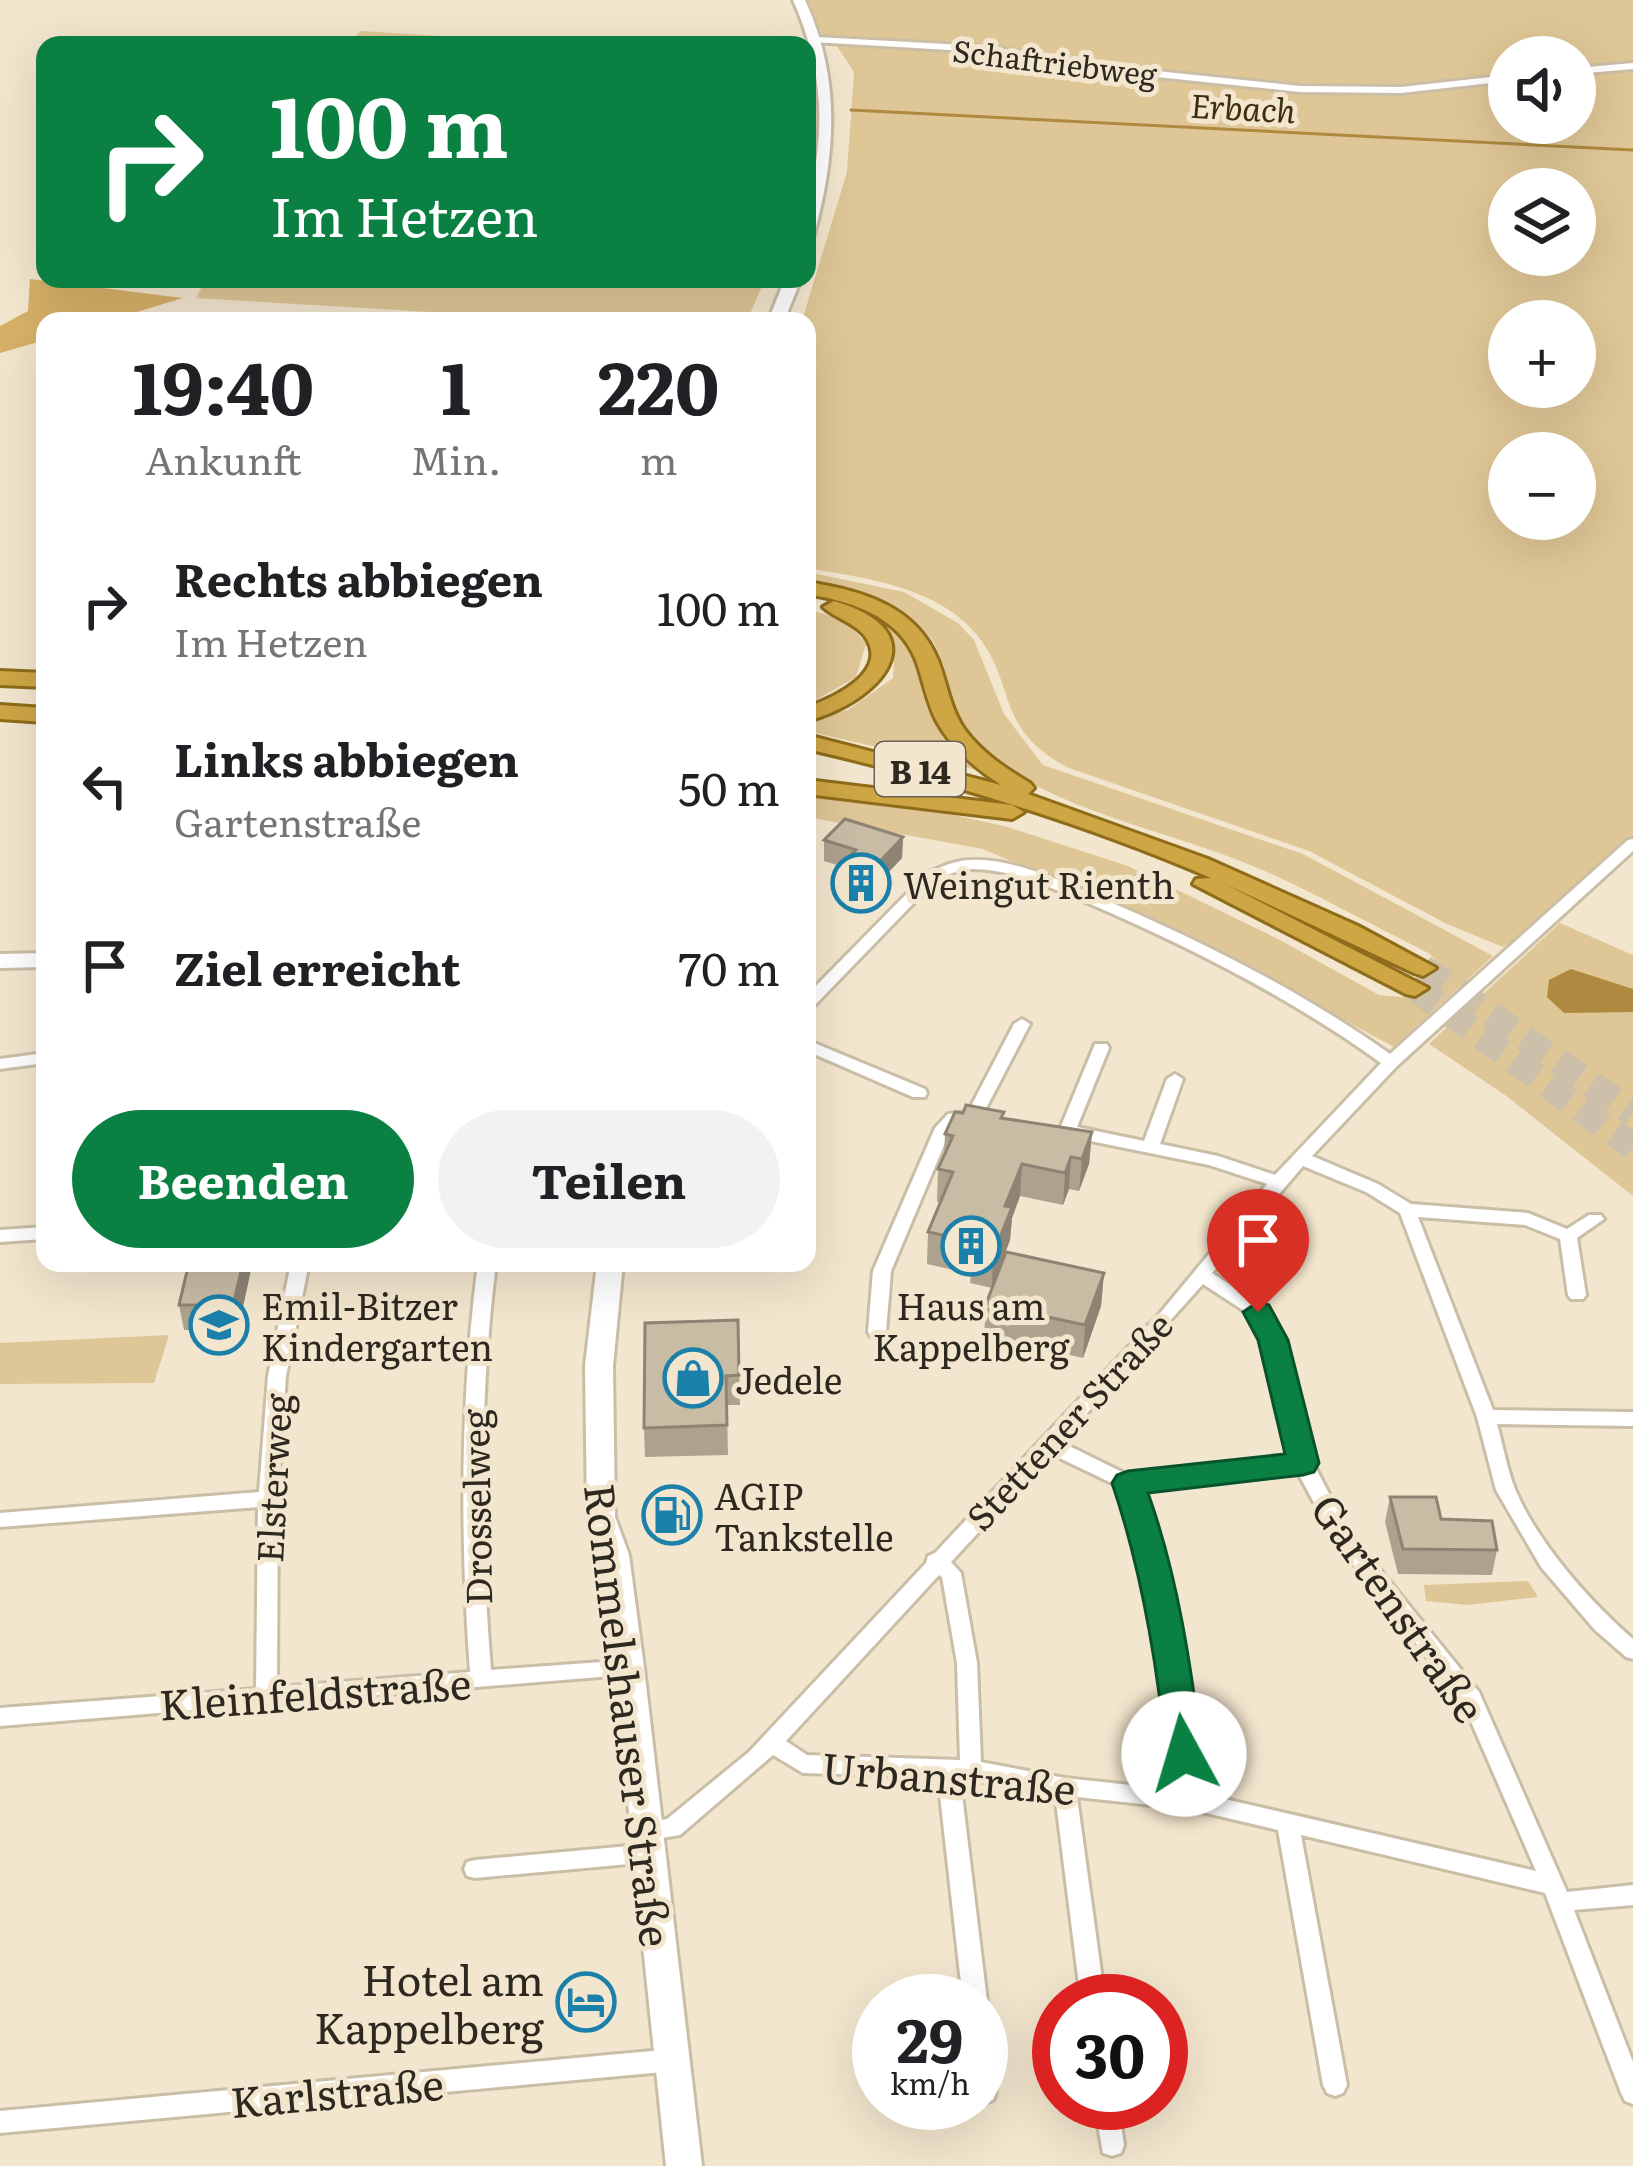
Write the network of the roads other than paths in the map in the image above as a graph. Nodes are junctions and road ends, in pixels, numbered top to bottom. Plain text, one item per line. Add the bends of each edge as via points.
1 (799, 0) edge
2 (814, 36) edge
3 (816, 40) joint
4 (1633, 66) edge
5 (1596, 69) edge
6 (1488, 81) edge
7 (816, 189) edge
8 (816, 590) edge
9 (816, 604) edge
10 (0, 679) edge
11 (36, 680) edge
12 (0, 692) edge
13 (36, 693) edge
14 (816, 711) edge
15 (0, 712) edge
16 (36, 715) edge
17 (816, 745) edge
18 (816, 760) edge
19 (816, 788) edge
20 (1022, 807) junction
21 (1633, 843) edge
22 (36, 960) edge
23 (0, 961) edge
24 (1419, 978) tunnel mouth
25 (816, 995) edge
26 (1022, 1024) dead end
27 (1101, 1048) dead end
28 (816, 1049) edge
29 (36, 1059) edge
30 (1391, 1062) junction
31 (0, 1064) edge
32 (1175, 1079) dead end
33 (919, 1093) dead end
34 (974, 1116) junction
35 (997, 1120) edge
36 (1043, 1127) edge
37 (1067, 1130) junction
38 (1150, 1147) junction
39 (1300, 1159) junction
40 (1278, 1182) junction
41 (1407, 1210) junction
42 (1595, 1220) dead end
43 (36, 1234) edge
44 (0, 1236) edge
45 (1568, 1236) junction
46 (298, 1272) edge
47 (486, 1272) edge
48 (609, 1272) edge
49 (1203, 1276) junction
50 (1576, 1295) dead end
51 (877, 1332) dead end
52 (1486, 1417) junction
53 (1633, 1419) edge
54 (1048, 1444) junction
55 (1303, 1463) junction
56 (1128, 1483) junction
57 (268, 1499) junction
58 (0, 1520) edge
59 (935, 1562) junction
60 (1633, 1651) edge
61 (629, 1668) junction
62 (481, 1680) junction
63 (266, 1696) junction
64 (0, 1717) edge
65 (772, 1742) junction
66 (959, 1768) junction
67 (1065, 1787) junction
68 (1189, 1800) junction
69 (1288, 1825) junction
70 (650, 1842) junction
71 (475, 1869) dead end
72 (1556, 1893) junction
73 (1633, 1895) edge
74 (973, 1974) edge
75 (1089, 1974) edge
76 (674, 2060) junction
77 (1335, 2085) dead end
78 (1633, 2093) edge
79 (0, 2122) edge
80 (1110, 2130) edge
81 (1112, 2145) dead end
82 (684, 2166) edge

1 - 2 main road
3 - 6 street, Schaftriebweg via 984,49 1300,88
3 - 7 main road via 827,133
4 - 5 street
8 - 20 highway via 856,599 911,630 949,723 967,748 1023,788
9 - 14 highway, B 14 via 865,623 884,652 882,668 861,692
10 - 11 highway
12 - 13 highway
15 - 16 highway
17 - 20 highway, B 14
18 - 20 highway, B 14
19 - 20 highway, B 14 via 973,810
20 - 24 highway, B 14 via 1244,881
21 - 30 street, Stettener Straße
22 - 23 main road
25 - 30 street via 932,876 980,864 1076,894 1183,944 1358,1036
26 - 34 street
27 - 37 street
28 - 33 street
29 - 31 street
30 - 39 street, Stettener Straße
32 - 38 street
34 - 35 street
34 - 51 street via 943,1127 882,1271
36 - 37 street
37 - 38 street
38 - 40 street
39 - 40 street, Stettener Straße
39 - 41 street
40 - 49 street, Stettener Straße
41 - 45 street via 1528,1219
41 - 52 street
42 - 45 street
43 - 44 street
45 - 50 street
46 - 57 street, Elsterweg via 277,1376
47 - 62 street, Drosselweg via 469,1491
48 - 61 main road, Rommelshauser Straße via 598,1466
49 - 54 street, Stettener Straße
49 - 55 street, Gartenstraße via 1258,1312 1273,1340
52 - 53 street
52 - 60 street via 1507,1490 1549,1562
54 - 56 street
54 - 59 street, Stettener Straße
55 - 56 street
55 - 72 street, Gartenstraße via 1341,1535 1472,1698
56 - 68 street via 1174,1664
57 - 58 street
57 - 63 street, Elsterweg
59 - 65 street, Stettener Straße
59 - 66 street via 951,1573 967,1663
61 - 62 street, Kleinfeldstraße
61 - 70 main road, Rommelshauser Straße
62 - 63 street, Kleinfeldstraße
63 - 64 street, Kleinfeldstraße
65 - 66 street, Urbanstraße via 803,1764
65 - 70 street, Stettener Straße
66 - 67 street, Urbanstraße
66 - 74 street
67 - 68 street, Urbanstraße
67 - 75 street
68 - 69 street, Urbanstraße
69 - 72 street, Urbanstraße
69 - 77 street
70 - 71 street
70 - 76 main road, Rommelshauser Straße
72 - 73 street, Urbanstraße
72 - 78 street, Gartenstraße
76 - 79 street, Karlstraße
76 - 82 main road, Rommelshauser Straße
80 - 81 street

